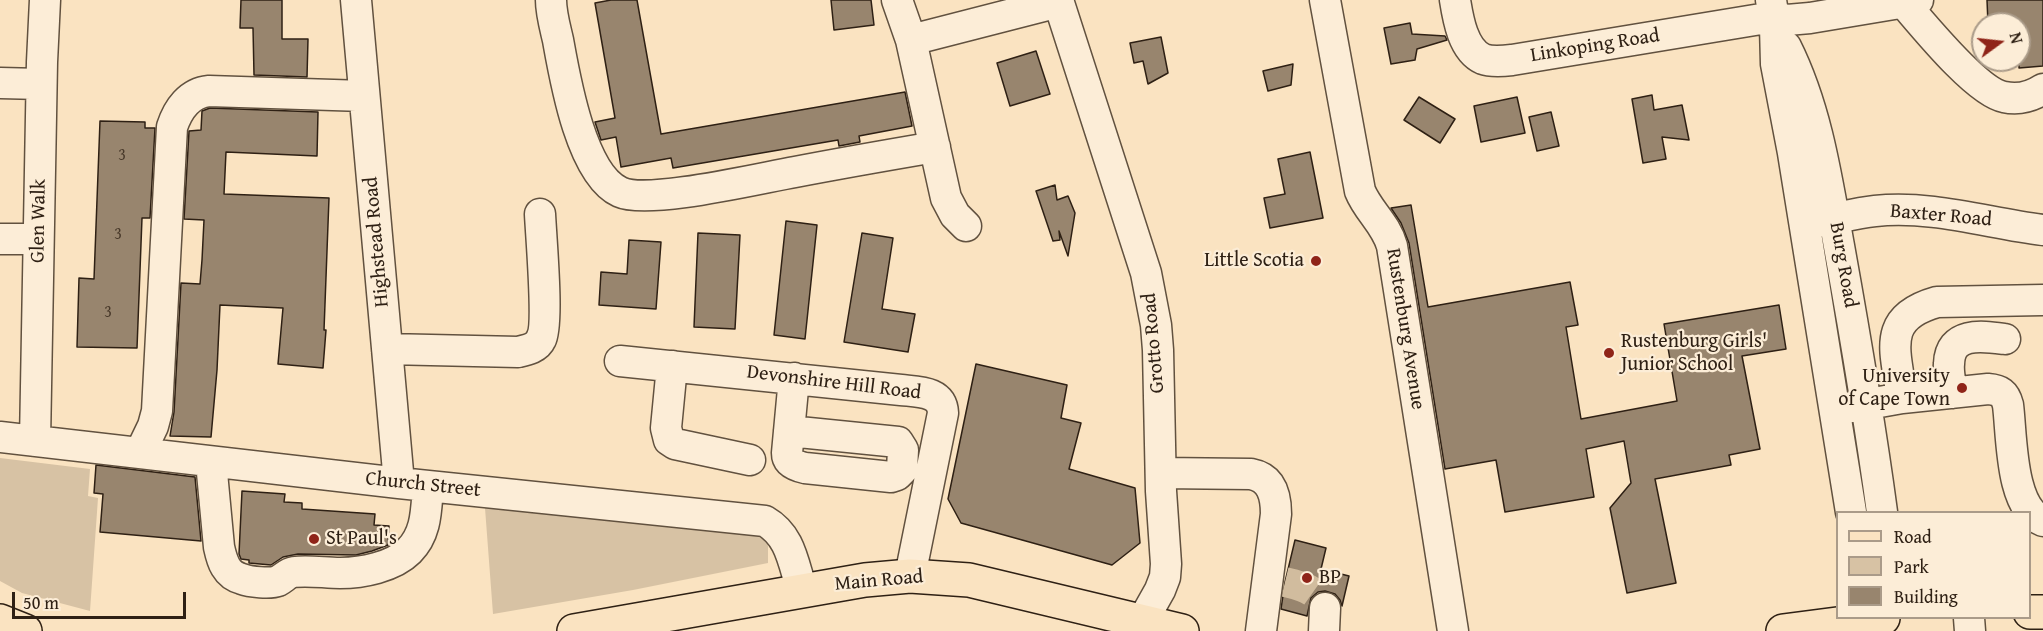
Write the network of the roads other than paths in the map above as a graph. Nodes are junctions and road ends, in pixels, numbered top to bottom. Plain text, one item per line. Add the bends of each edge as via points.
1 (45, 0) edge
2 (356, 0) edge
3 (551, 0) edge
4 (897, 0) edge
5 (1325, 0) edge
6 (1455, 0) edge
7 (1059, 1) edge
8 (1911, 1) edge
9 (1773, 14) edge
10 (911, 40) junction
11 (0, 82) edge
12 (41, 84) junction
13 (2043, 89) edge
14 (364, 96) junction
15 (934, 147) junction
16 (540, 214) dead end
17 (1834, 219) junction
18 (1804, 224) junction
19 (966, 226) dead end
20 (2043, 230) edge
21 (0, 239) edge
22 (38, 239) junction
23 (2043, 300) edge
24 (2005, 339) dead end
25 (387, 350) junction
26 (620, 360) dead end
27 (672, 366) junction
28 (794, 378) junction
29 (1952, 393) junction
30 (1902, 398) junction
31 (1867, 404) junction
32 (1835, 410) junction
33 (789, 431) dead end
34 (0, 437) edge
35 (35, 441) junction
36 (140, 453) junction
37 (750, 460) dead end
38 (211, 462) junction
39 (1161, 473) junction
40 (399, 483) junction
41 (428, 486) junction
42 (1851, 511) edge
43 (1882, 511) edge
44 (2029, 511) edge
45 (910, 576) junction
46 (802, 590) junction
47 (1872, 621) edge
48 (1140, 626) edge
49 (574, 631) edge
50 (1182, 631) edge
51 (1261, 631) edge
52 (1453, 631) edge
53 (1783, 631) edge

1 - 12 street, Glen Walk
2 - 14 street, Highstead Road
3 - 15 street via 566,87 587,152 608,184 622,193 679,193
4 - 10 street
5 - 52 street, Rustenburg Avenue via 1360,191 1392,246
6 - 9 street, Linkoping Road via 1467,42 1484,59 1497,61
7 - 10 street, Grotto Road
7 - 39 street, Grotto Road via 1152,300 1158,350
8 - 9 street, Linkoping Road via 1810,18 1787,20
8 - 13 street via 1947,52 1988,91 2016,98
9 - 17 street, Burg Road via 1820,142
9 - 18 street, Burg Road via 1776,64
10 - 15 street
11 - 12 street
12 - 22 street, Glen Walk
14 - 25 street, Highstead Road
14 - 36 street via 209,91 193,96 180,109 172,127 157,411
15 - 19 street via 946,198
16 - 25 street via 545,323 541,341 518,352
17 - 18 street, Baxter Road
17 - 20 street, Baxter Road via 1874,211 1909,210 1957,214
17 - 31 street, Burg Road
18 - 32 street, Burg Road
21 - 22 street
22 - 35 street, Glen Walk
23 - 30 street via 1937,302 1911,312 1901,321 1896,334
24 - 29 street via 1972,337 1959,342 1949,364
25 - 40 street, Highstead Road
26 - 27 street, Devonshire Hill Road
27 - 28 street, Devonshire Hill Road
27 - 37 street via 666,428 669,440
28 - 33 street
28 - 45 street, Devonshire Hill Road via 924,392 939,399 943,413
29 - 30 street
29 - 44 street via 1988,389 2003,393 2008,405 2019,495
30 - 31 street
31 - 32 street
31 - 43 street, Burg Road
32 - 42 street, Burg Road
34 - 35 street, Church Street
35 - 36 street, Church Street
36 - 38 street, Church Street
38 - 40 street, Church Street
38 - 41 street via 222,561 227,570 242,580 276,581 297,572 350,572 395,561 410,550 423,530
39 - 48 street, Grotto Road via 1165,577
39 - 51 street via 1251,474 1269,484 1276,499 1276,583
40 - 41 street, Church Street
41 - 46 street, Church Street via 765,521 784,537
45 - 46 main road, Main Road
45 - 48 main road, Main Road via 969,580
46 - 49 main road, Main Road
47 - 53 main road
48 - 50 main road, Main Road

